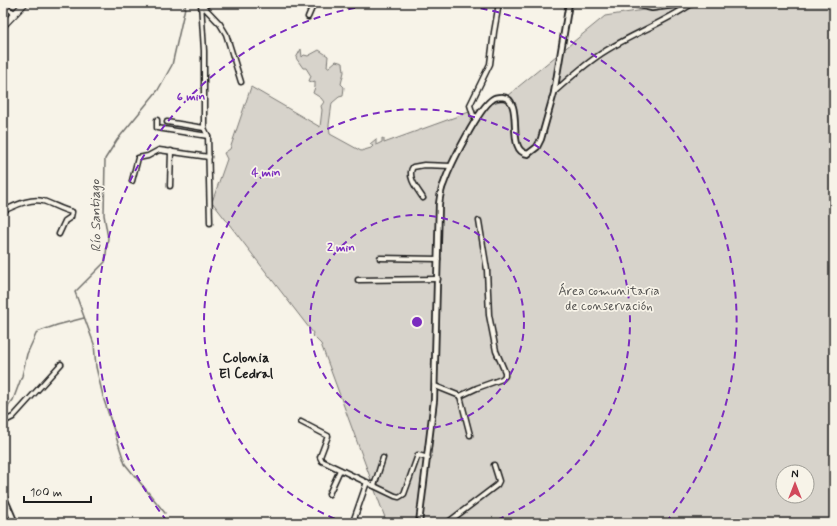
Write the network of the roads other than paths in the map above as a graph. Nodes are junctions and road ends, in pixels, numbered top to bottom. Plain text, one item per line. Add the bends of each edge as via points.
1 (25, 3) edge
2 (314, 3) edge
3 (498, 3) edge
4 (569, 3) edge
5 (630, 3) edge
6 (690, 3) edge
7 (693, 3) edge
8 (201, 4) edge
9 (3, 6) edge
10 (15, 13) junction
11 (308, 17) dead end
12 (3, 26) edge
13 (241, 82) dead end
14 (554, 93) junction
15 (477, 117) junction
16 (157, 120) dead end
17 (167, 122) dead end
18 (204, 128) junction
19 (208, 136) junction
20 (171, 151) junction
21 (208, 157) junction
22 (451, 166) junction
23 (132, 181) dead end
24 (170, 186) dead end
25 (423, 198) dead end
26 (3, 210) edge
27 (479, 221) dead end
28 (210, 224) dead end
29 (59, 234) dead end
30 (380, 258) dead end
31 (438, 259) junction
32 (438, 279) junction
33 (358, 280) dead end
34 (62, 364) dead end
35 (435, 386) junction
36 (460, 396) junction
37 (3, 422) edge
38 (301, 422) dead end
39 (470, 435) dead end
40 (383, 458) dead end
41 (428, 458) junction
42 (494, 465) dead end
43 (340, 470) junction
44 (367, 482) junction
45 (374, 486) junction
46 (329, 494) dead end
47 (3, 495) edge
48 (353, 522) dead end
49 (15, 523) edge
50 (420, 523) edge
51 (447, 523) edge

1 - 10 main road
2 - 11 street
3 - 15 street via 490,64 470,105 472,116
4 - 14 street
5 - 6 street via 652,8
7 - 14 street via 675,16 606,50 577,71
8 - 13 street via 226,34
8 - 18 street
9 - 10 street
10 - 12 main road
14 - 15 street via 537,148 528,154 518,148 513,106 508,98 493,98
15 - 22 street
16 - 19 street via 157,128
17 - 18 street
18 - 19 street
19 - 21 street
20 - 21 street
20 - 23 street via 159,150 138,158
20 - 24 street
21 - 28 street
22 - 25 street via 413,167 411,176
22 - 31 street via 442,186 439,204
26 - 29 street via 23,202 42,201 63,211 72,212
27 - 36 street via 487,270 489,315 496,351 505,376
30 - 31 street
31 - 32 street
32 - 33 street
32 - 35 street
34 - 37 street via 13,417
35 - 36 street
35 - 41 street
36 - 39 street
38 - 43 street via 328,436 320,460
40 - 45 street
41 - 45 street via 418,455 402,496 395,496
41 - 50 street
42 - 51 street via 499,481 497,485
43 - 44 street
43 - 46 street
44 - 45 street
44 - 48 street
47 - 49 street

